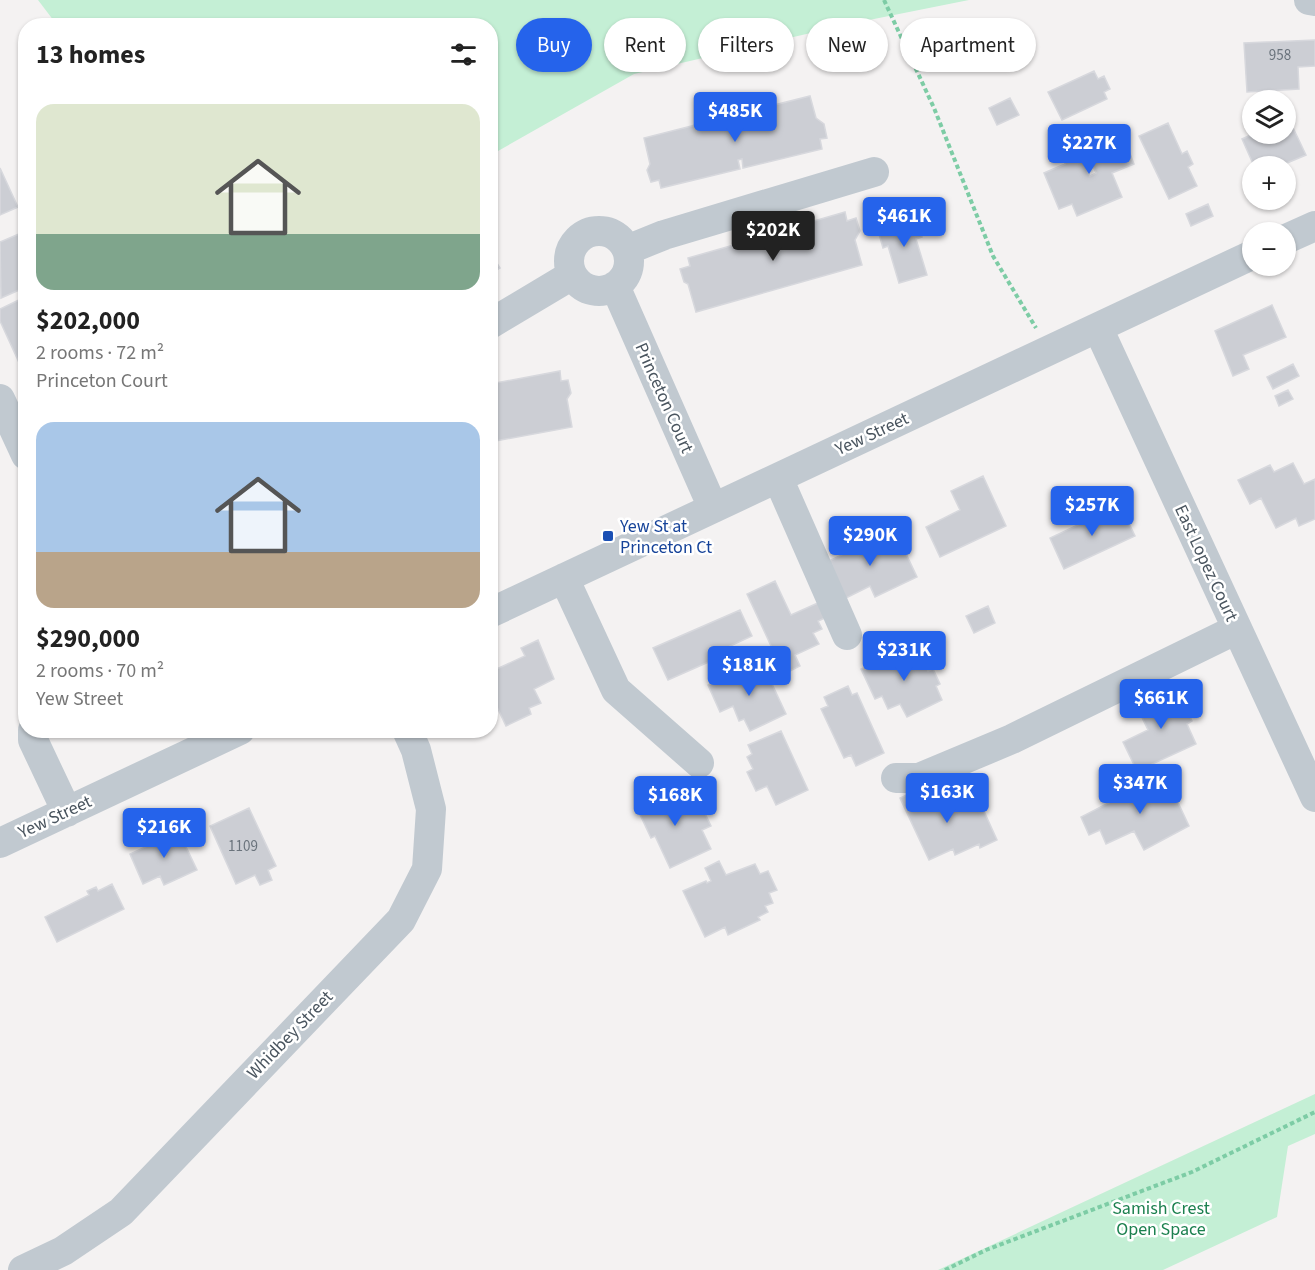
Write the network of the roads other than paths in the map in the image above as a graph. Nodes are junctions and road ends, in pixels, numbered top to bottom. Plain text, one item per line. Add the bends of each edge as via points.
1 (1309, 0) edge
2 (1315, 1) edge
3 (874, 172) dead end
4 (1315, 226) edge
5 (1296, 235) edge
6 (627, 250) junction
7 (1242, 260) edge
8 (572, 275) junction
9 (615, 286) junction
10 (498, 319) edge
11 (1098, 328) junction
12 (0, 399) edge
13 (18, 438) edge
14 (778, 478) junction
15 (713, 508) junction
16 (564, 578) junction
17 (498, 609) edge
18 (1237, 629) junction
19 (847, 635) dead end
20 (33, 738) edge
21 (223, 738) edge
22 (411, 738) edge
23 (699, 763) dead end
24 (896, 778) dead end
25 (1315, 797) edge
26 (67, 812) junction
27 (0, 843) edge
28 (23, 1270) edge

1 - 2 street
3 - 6 street via 664,235
4 - 5 street
6 - 8 street via 619,238 593,231 580,237 571,248 568,261
6 - 9 street via 629,264
7 - 11 street, Yew Street
8 - 9 street via 591,290
8 - 10 street
9 - 15 street, Princeton Court
11 - 14 street, Yew Street
11 - 18 street, East Lopez Court
12 - 13 street
14 - 15 street, Yew Street
14 - 19 street
15 - 16 street, Yew Street
16 - 17 street, Yew Street
16 - 23 street via 616,690
18 - 24 street via 1012,739 919,778
18 - 25 street, East Lopez Court
20 - 26 street
21 - 26 street, Yew Street
22 - 28 street, Whidbey Street via 431,809 426,869 401,920 121,1212 63,1251
26 - 27 street, Yew Street

